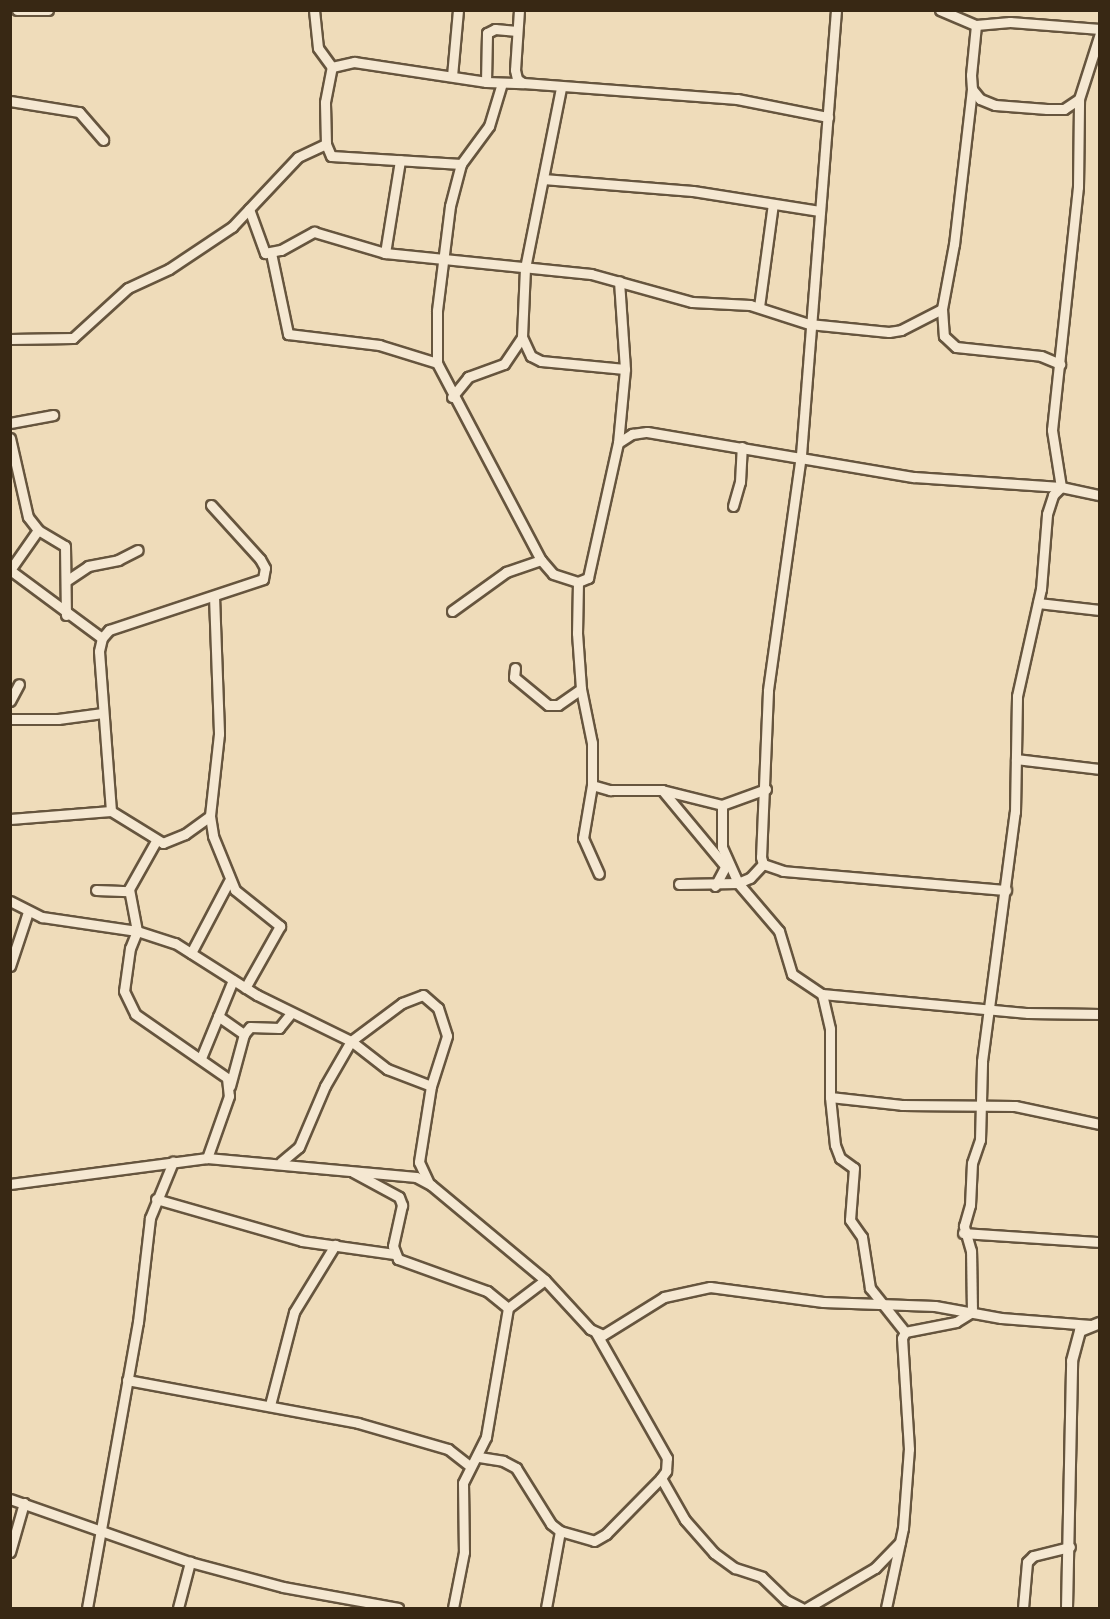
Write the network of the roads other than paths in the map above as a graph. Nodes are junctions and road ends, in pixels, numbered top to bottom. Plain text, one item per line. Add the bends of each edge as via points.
1 (17, 10) edge
2 (48, 10) edge
3 (314, 10) edge
4 (458, 10) edge
5 (519, 10) edge
6 (836, 10) edge
7 (940, 10) edge
8 (976, 25) junction
9 (1100, 29) edge
10 (517, 31) junction
11 (1100, 33) edge
12 (332, 67) junction
13 (452, 76) junction
14 (486, 82) junction
15 (502, 83) junction
16 (523, 83) junction
17 (561, 88) junction
18 (972, 89) junction
19 (1080, 99) junction
20 (10, 101) edge
21 (1064, 109) junction
22 (828, 117) junction
23 (1077, 124) junction
24 (103, 140) dead end
25 (326, 144) junction
26 (400, 160) junction
27 (461, 165) junction
28 (543, 179) junction
29 (772, 204) junction
30 (249, 209) junction
31 (819, 211) junction
32 (271, 253) junction
33 (385, 253) junction
34 (443, 261) junction
35 (525, 268) junction
36 (619, 281) junction
37 (759, 307) junction
38 (942, 309) junction
39 (809, 324) junction
40 (522, 337) junction
41 (10, 339) edge
42 (437, 363) junction
43 (1060, 364) junction
44 (625, 369) junction
45 (452, 397) junction
46 (53, 415) dead end
47 (10, 423) edge
48 (10, 438) edge
49 (618, 443) junction
50 (742, 447) junction
51 (801, 455) junction
52 (1061, 487) junction
53 (1100, 495) edge
54 (211, 505) dead end
55 (733, 506) dead end
56 (38, 530) junction
57 (138, 550) dead end
58 (541, 560) junction
59 (10, 570) edge
60 (66, 581) junction
61 (578, 582) junction
62 (214, 596) junction
63 (1038, 603) junction
64 (1100, 610) edge
65 (452, 611) dead end
66 (66, 615) junction
67 (102, 638) junction
68 (515, 668) dead end
69 (19, 684) dead end
70 (581, 689) junction
71 (10, 700) edge
72 (103, 713) junction
73 (10, 719) edge
74 (1016, 759) junction
75 (1100, 769) edge
76 (592, 784) junction
77 (766, 789) junction
78 (662, 790) junction
79 (722, 805) junction
80 (111, 811) junction
81 (210, 816) junction
82 (10, 819) edge
83 (156, 841) junction
84 (763, 864) junction
85 (726, 865) junction
86 (599, 874) dead end
87 (229, 881) junction
88 (738, 883) junction
89 (679, 884) dead end
90 (715, 886) junction
91 (96, 890) dead end
92 (1006, 890) junction
93 (129, 891) junction
94 (10, 901) edge
95 (28, 912) junction
96 (137, 931) junction
97 (191, 953) junction
98 (10, 966) edge
99 (233, 980) junction
100 (245, 988) junction
101 (822, 994) junction
102 (990, 1010) junction
103 (291, 1013) junction
104 (1100, 1014) edge
105 (218, 1016) junction
106 (244, 1034) junction
107 (351, 1041) junction
108 (201, 1058) junction
109 (230, 1086) junction
110 (432, 1086) junction
111 (830, 1097) junction
112 (982, 1108) junction
113 (1100, 1125) edge
114 (207, 1158) junction
115 (173, 1162) junction
116 (281, 1162) junction
117 (351, 1171) junction
118 (10, 1184) edge
119 (431, 1185) junction
120 (156, 1199) junction
121 (963, 1233) junction
122 (1100, 1242) edge
123 (335, 1245) junction
124 (394, 1254) junction
125 (545, 1280) junction
126 (879, 1304) junction
127 (893, 1305) junction
128 (508, 1308) junction
129 (972, 1312) junction
130 (895, 1322) junction
131 (1095, 1324) edge
132 (905, 1332) junction
133 (596, 1333) junction
134 (128, 1380) junction
135 (270, 1405) junction
136 (479, 1457) junction
137 (470, 1466) junction
138 (661, 1478) junction
139 (10, 1499) edge
140 (24, 1503) junction
141 (560, 1531) junction
142 (103, 1533) junction
143 (900, 1542) junction
144 (1070, 1547) junction
145 (10, 1552) edge
146 (189, 1562) junction
147 (87, 1608) edge
148 (178, 1608) edge
149 (398, 1608) edge
150 (453, 1608) edge
151 (546, 1608) edge
152 (805, 1608) edge
153 (886, 1608) edge
154 (1023, 1608) edge
155 (1067, 1608) edge

1 - 2 street
3 - 12 street via 318,48
4 - 13 street
5 - 10 street
6 - 22 street
7 - 8 street
8 - 9 street via 1010,22
8 - 18 street
10 - 14 street via 495,29 487,33
10 - 16 street via 515,69 517,79
11 - 19 street
12 - 13 street via 354,62
12 - 25 street via 325,102
13 - 14 street
14 - 15 street
15 - 16 street
15 - 27 street via 489,126
16 - 17 street
17 - 22 street via 736,99
17 - 28 street
18 - 21 street via 980,99 995,105
18 - 38 street via 954,244
19 - 21 street
19 - 23 street
20 - 24 street via 79,112
21 - 23 street
22 - 31 street
23 - 43 street via 1077,187
25 - 26 street via 330,156
25 - 30 street via 298,157
26 - 27 street
26 - 33 street
27 - 34 street
28 - 29 street via 693,191
28 - 35 street
29 - 31 street
29 - 37 street
30 - 32 street via 261,247
30 - 41 street via 204,247 109,302 86,330 73,338
31 - 39 street
32 - 33 street via 314,232
32 - 42 street via 288,334 379,345
33 - 34 street
34 - 35 street
34 - 42 street via 435,332
35 - 36 street via 591,274
35 - 40 street
36 - 37 street via 692,302
36 - 44 street
37 - 39 street
38 - 39 street via 889,332
38 - 43 street via 944,336 956,347 1041,356
39 - 51 street
40 - 44 street via 531,356 540,361
40 - 45 street via 504,364 468,377
42 - 45 street
43 - 52 street via 1052,430
44 - 49 street
45 - 58 street
46 - 47 street
48 - 56 street via 22,503
49 - 50 street via 632,434 647,432
49 - 61 street via 592,571
50 - 51 street
50 - 55 street via 740,482
51 - 52 street via 914,477
51 - 77 street via 768,690
52 - 53 street
52 - 63 street via 1053,495 1047,514
54 - 62 street via 250,545 265,574 260,582
56 - 59 street
56 - 60 street via 65,546
57 - 60 street via 118,560 88,566
58 - 61 street via 553,574
58 - 65 street via 506,572
59 - 66 street
60 - 66 street
61 - 70 street
62 - 67 street via 109,630
62 - 81 street via 219,734
63 - 64 street
63 - 74 street via 1025,645 1017,696
66 - 67 street
67 - 72 street
68 - 70 street via 514,677 548,705 558,705
69 - 71 street
70 - 76 street via 592,743
72 - 73 street via 58,719
72 - 80 street
74 - 75 street
74 - 92 street via 1018,784
76 - 78 street via 610,790
76 - 86 street via 583,838
77 - 79 street
77 - 84 street
78 - 79 street
78 - 85 street
79 - 85 street
80 - 82 street
80 - 83 street
81 - 83 street via 172,841
81 - 87 street
83 - 93 street
84 - 88 street via 750,878
84 - 92 street via 783,871
85 - 88 street
85 - 90 street
87 - 97 street
87 - 100 street via 280,926
88 - 90 street
88 - 101 street via 779,931 794,978
89 - 90 street
91 - 93 street
92 - 102 street
93 - 96 street
94 - 95 street
95 - 96 street
95 - 98 street
96 - 97 street
96 - 108 street via 125,970 128,1006 165,1037
97 - 99 street
99 - 100 street
99 - 105 street
100 - 103 street
101 - 102 street
101 - 111 street via 830,1029
102 - 104 street
102 - 112 street via 982,1061
103 - 106 street via 279,1028 254,1025
103 - 107 street
105 - 106 street
105 - 108 street
106 - 109 street
107 - 110 street via 387,1069
107 - 110 street via 412,997 423,994 431,998 447,1036
107 - 116 street via 325,1086 299,1147
108 - 109 street via 220,1072
109 - 114 street
110 - 119 street via 419,1162
111 - 112 street
111 - 126 street via 837,1153 854,1168 850,1220 862,1237 867,1282
112 - 113 street via 1027,1108
112 - 121 street
114 - 115 street
114 - 116 street
115 - 118 street
115 - 120 street
116 - 117 street
117 - 119 street via 399,1174
117 - 124 street via 399,1197 402,1205
119 - 125 street
120 - 123 street via 264,1232
120 - 134 street via 145,1247
121 - 122 street
121 - 129 street via 971,1251
123 - 124 street
123 - 135 street via 294,1312
124 - 128 street via 404,1263 487,1291
125 - 128 street
125 - 133 street
126 - 127 street
126 - 130 street
126 - 133 street via 814,1301 710,1287 664,1297 612,1332
127 - 129 street
127 - 130 street
128 - 136 street via 495,1395
129 - 131 street
129 - 132 street via 956,1322
130 - 132 street
131 - 144 street via 1080,1332 1072,1361
132 - 143 street via 902,1358 909,1449
133 - 138 street via 667,1458
134 - 135 street
134 - 142 street
135 - 137 street via 431,1443 448,1449
136 - 137 street
136 - 141 street via 504,1461 516,1468 544,1516
137 - 150 street via 463,1483 464,1552
138 - 141 street via 601,1539
138 - 152 street via 685,1520 714,1553 735,1568 762,1577 786,1600
139 - 140 street
140 - 142 street
140 - 145 street
141 - 151 street
142 - 146 street
142 - 147 street
143 - 152 street via 875,1568
143 - 153 street
144 - 154 street via 1033,1556 1027,1562
144 - 155 street
146 - 148 street
146 - 149 street via 283,1587

